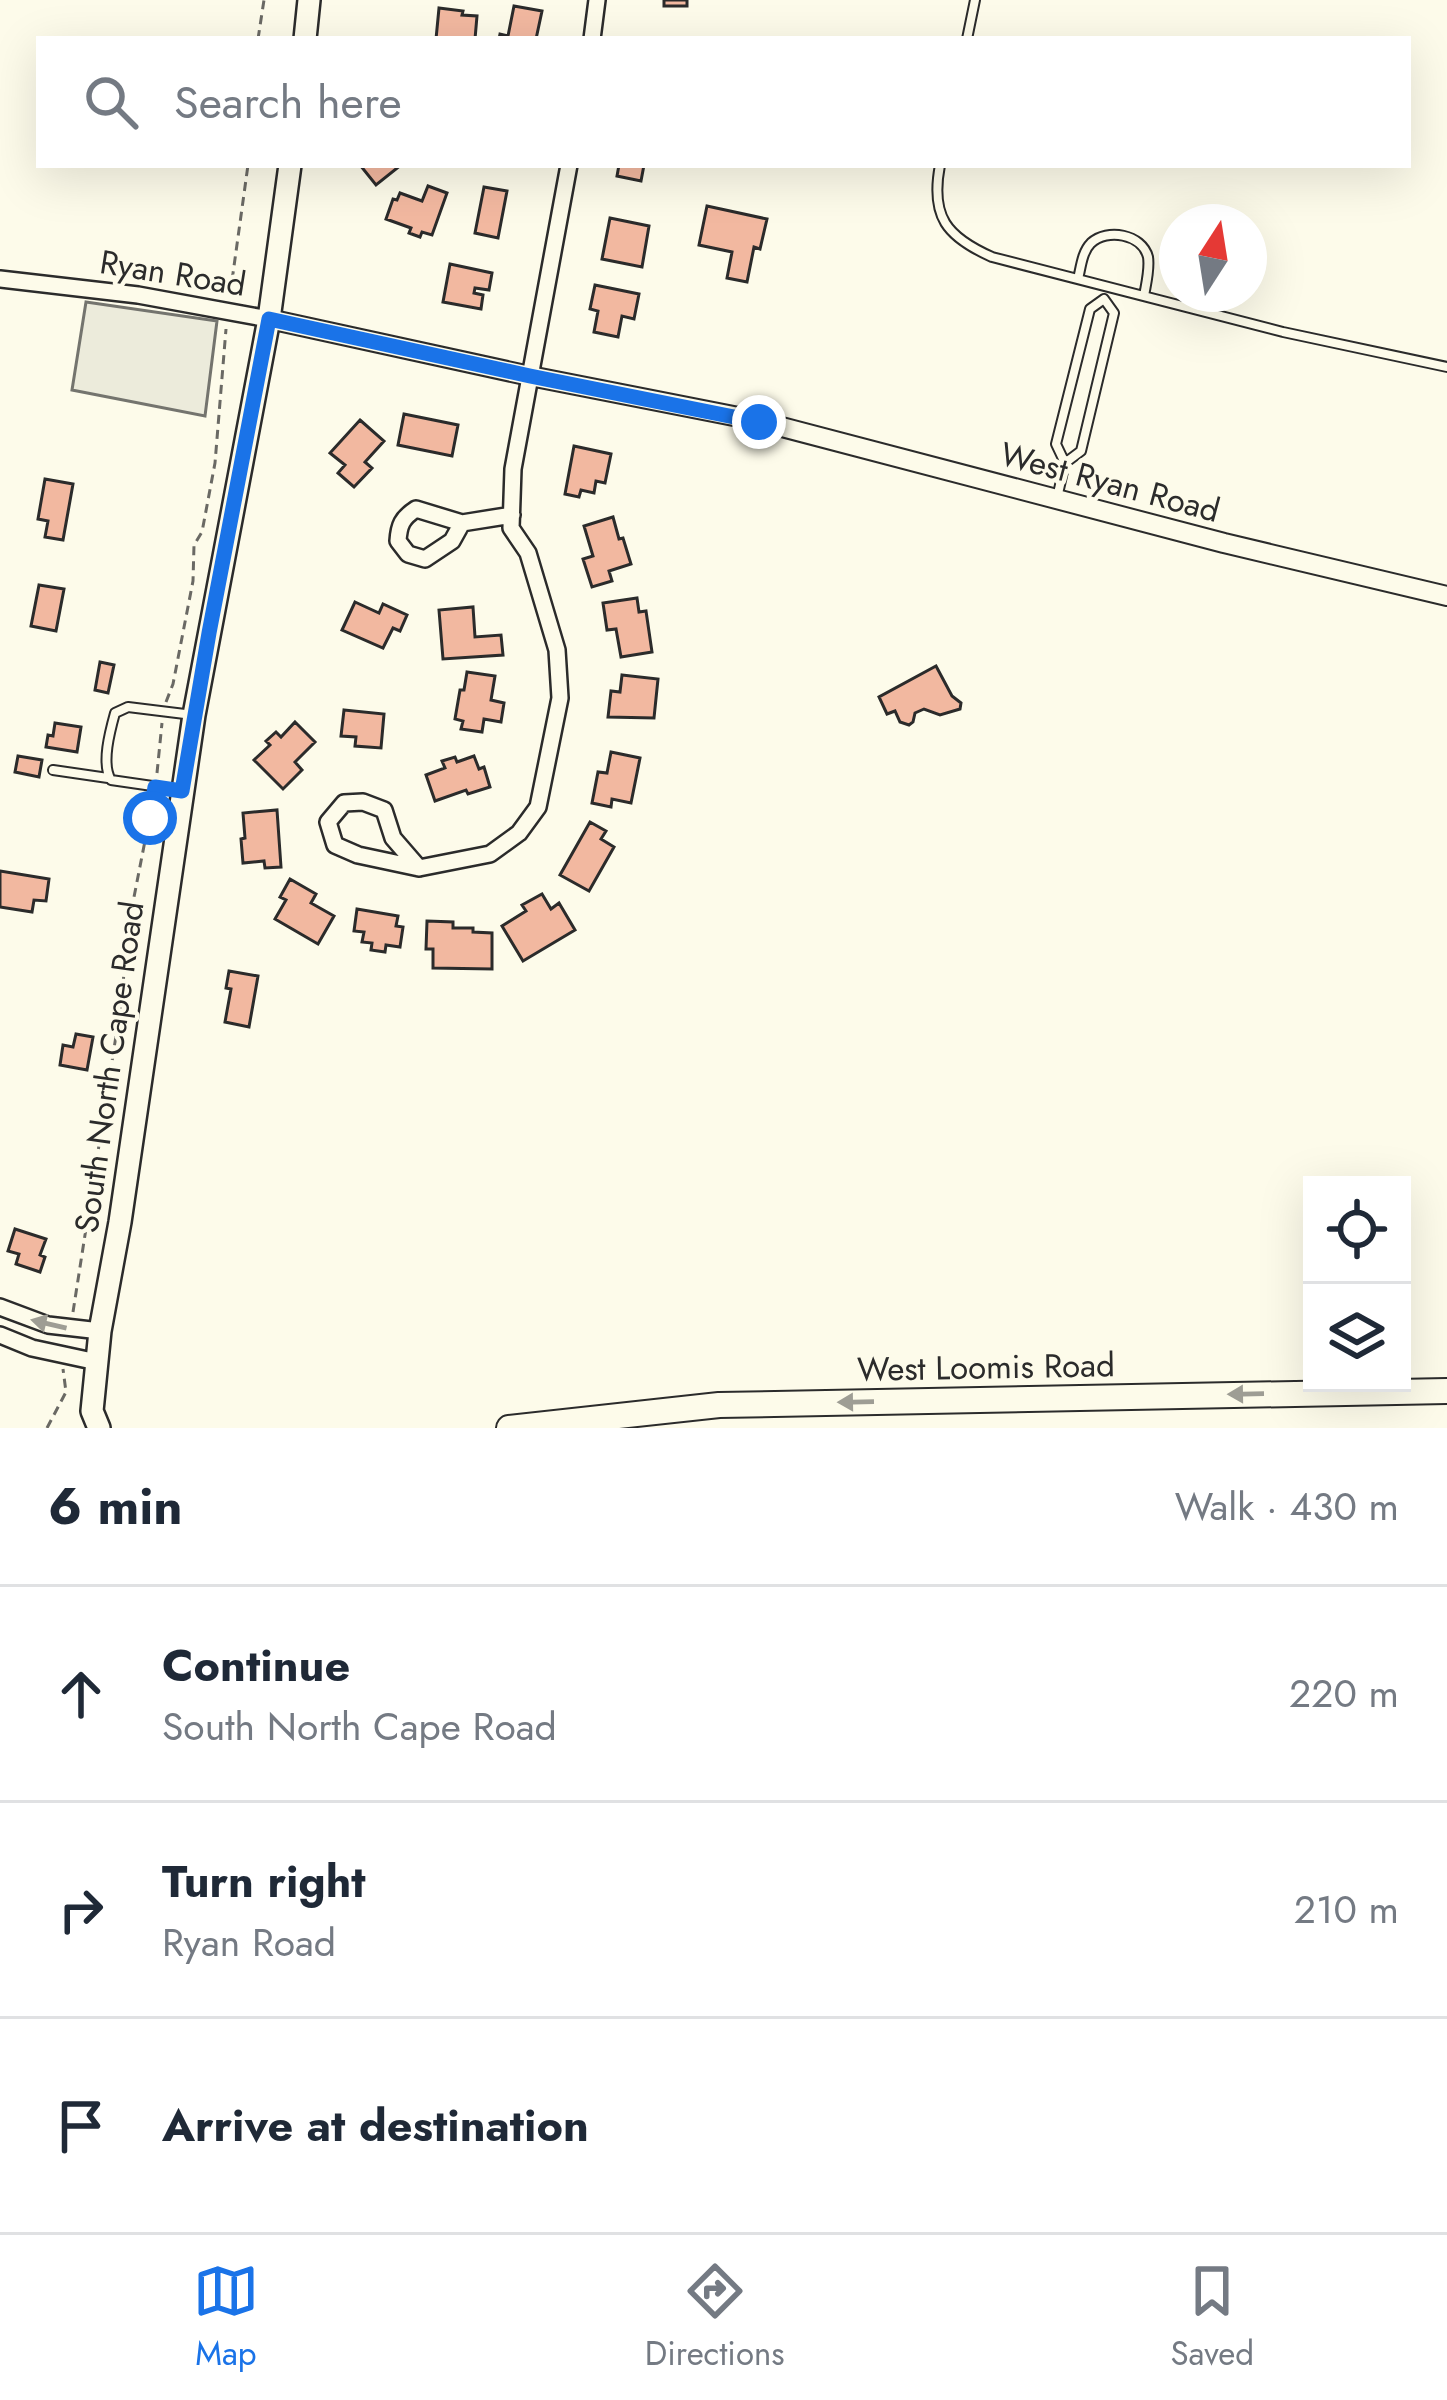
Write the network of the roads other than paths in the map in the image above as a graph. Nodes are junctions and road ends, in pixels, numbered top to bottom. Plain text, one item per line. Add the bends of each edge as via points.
1 (309, 0) edge
2 (597, 0) edge
3 (975, 0) edge
4 (304, 36) edge
5 (592, 36) edge
6 (968, 36) edge
7 (290, 168) edge
8 (568, 168) edge
9 (939, 168) edge
10 (0, 279) edge
11 (1078, 279) junction
12 (1108, 286) junction
13 (1144, 296) junction
14 (1104, 299) junction
15 (269, 319) junction
16 (1447, 367) edge
17 (530, 376) junction
18 (759, 422) joint
19 (1066, 463) junction
20 (1057, 499) junction
21 (512, 515) junction
22 (462, 523) dead end
23 (1447, 596) edge
24 (194, 715) junction
25 (53, 770) dead end
26 (110, 778) junction
27 (182, 791) junction
28 (419, 868) junction
29 (0, 1307) edge
30 (100, 1331) junction
31 (0, 1335) edge
32 (97, 1362) junction
33 (1447, 1391) edge
34 (90, 1422) edge
35 (522, 1427) edge

1 - 4 main road
2 - 5 street
3 - 6 lane
7 - 15 main road, South North Cape Road
8 - 17 street
9 - 11 lane via 940,215 961,243
10 - 15 street, Ryan Road
11 - 12 lane
11 - 13 lane via 1095,238 1131,237 1149,262
12 - 13 lane
12 - 14 lane
13 - 16 lane
14 - 19 lane via 1090,309 1056,444
14 - 19 lane via 1114,313 1081,451
15 - 17 street, Ryan Road
15 - 24 main road, South North Cape Road
17 - 18 street, Ryan Road
17 - 21 street
18 - 20 street, West Ryan Road
19 - 20 lane
20 - 23 street, West Ryan Road
21 - 22 street
21 - 28 street via 557,650 560,698 538,807 490,854
24 - 26 lane via 128,706 116,713
24 - 27 main road, South North Cape Road
25 - 26 lane
26 - 27 lane
27 - 30 main road, South North Cape Road
28 - 28 street via 334,845 328,822 344,803 384,810 393,838
30 -> 29 street via 48,1325
30 - 32 main road, South North Cape Road
31 - 32 street
32 - 34 main road, South North Cape Road
33 -> 35 main road, West Loomis Road via 719,1405

